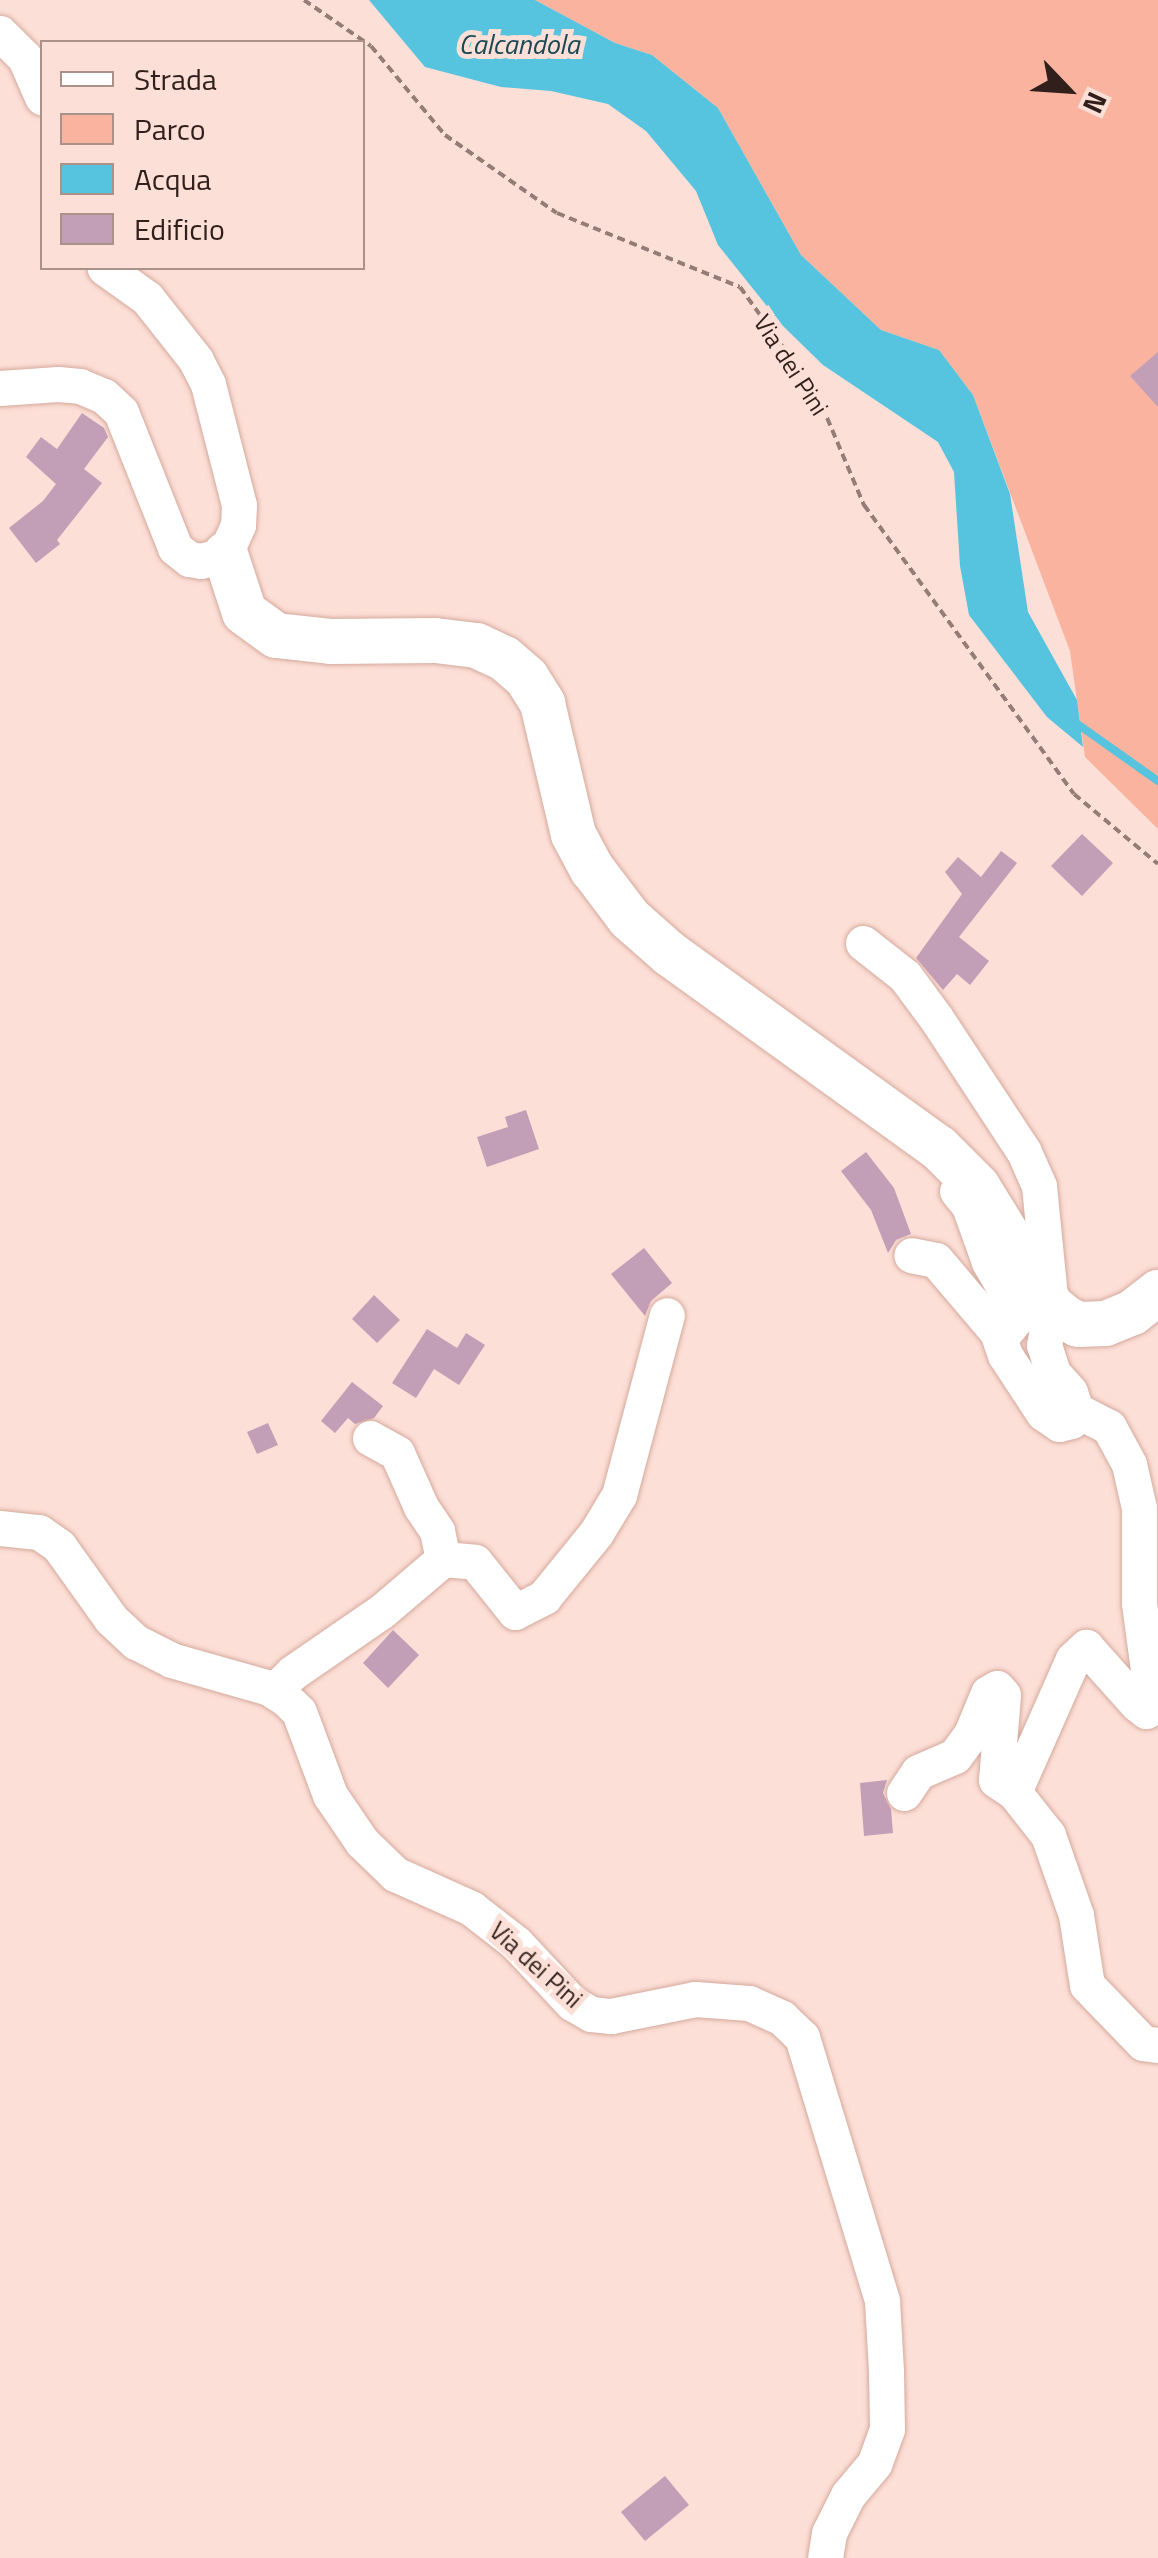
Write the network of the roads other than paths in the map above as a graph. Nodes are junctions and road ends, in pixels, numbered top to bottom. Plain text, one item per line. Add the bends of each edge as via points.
1 (0, 32) edge
2 (40, 92) edge
3 (108, 270) edge
4 (0, 388) edge
5 (226, 554) junction
6 (863, 943) dead end
7 (888, 1110) junction
8 (910, 1255) dead end
9 (1158, 1292) edge
10 (1050, 1306) junction
11 (667, 1315) dead end
12 (1000, 1338) junction
13 (1076, 1410) junction
14 (370, 1438) dead end
15 (0, 1528) edge
16 (443, 1559) junction
17 (274, 1691) junction
18 (1014, 1792) junction
19 (904, 1793) dead end
20 (1158, 2046) edge
21 (825, 2558) edge

1 - 2 street via 25,58
3 - 5 street via 147,298 208,384 240,505
4 - 5 street via 69,385 104,396 121,412 175,548 201,562
5 - 7 main road via 244,612 276,635 476,645 515,668 542,703 573,834 629,918
6 - 10 street via 905,976 1024,1152 1039,1186
7 - 10 main road via 977,1186
7 - 12 street via 970,1206 989,1262 1015,1307 1016,1318
8 - 12 street via 936,1260
9 - 10 main road via 1132,1312 1094,1326
10 - 13 street via 1044,1346
11 - 16 street via 619,1495 544,1597 515,1612 475,1562
12 - 13 street via 1042,1413 1059,1424 1071,1421
13 - 18 street via 1109,1427 1129,1464 1153,1707 1146,1711 1137,1704 1086,1647 1073,1659
14 - 16 street via 397,1453 437,1531
15 - 17 street via 39,1532 59,1546 111,1619 136,1642 171,1660
16 - 17 street
17 - 21 street, Via dei Pini via 298,1712 330,1795 362,1842 396,1874 486,1920 542,1966 572,2003 612,2016 695,1999 749,2003 782,2018 802,2037 882,2301 886,2372 887,2429 874,2464 848,2495 829,2534
18 - 19 street via 996,1780 1003,1695 997,1688 988,1692 955,1756 918,1772
18 - 20 street via 1048,1834 1076,1915 1088,1985 1144,2043

